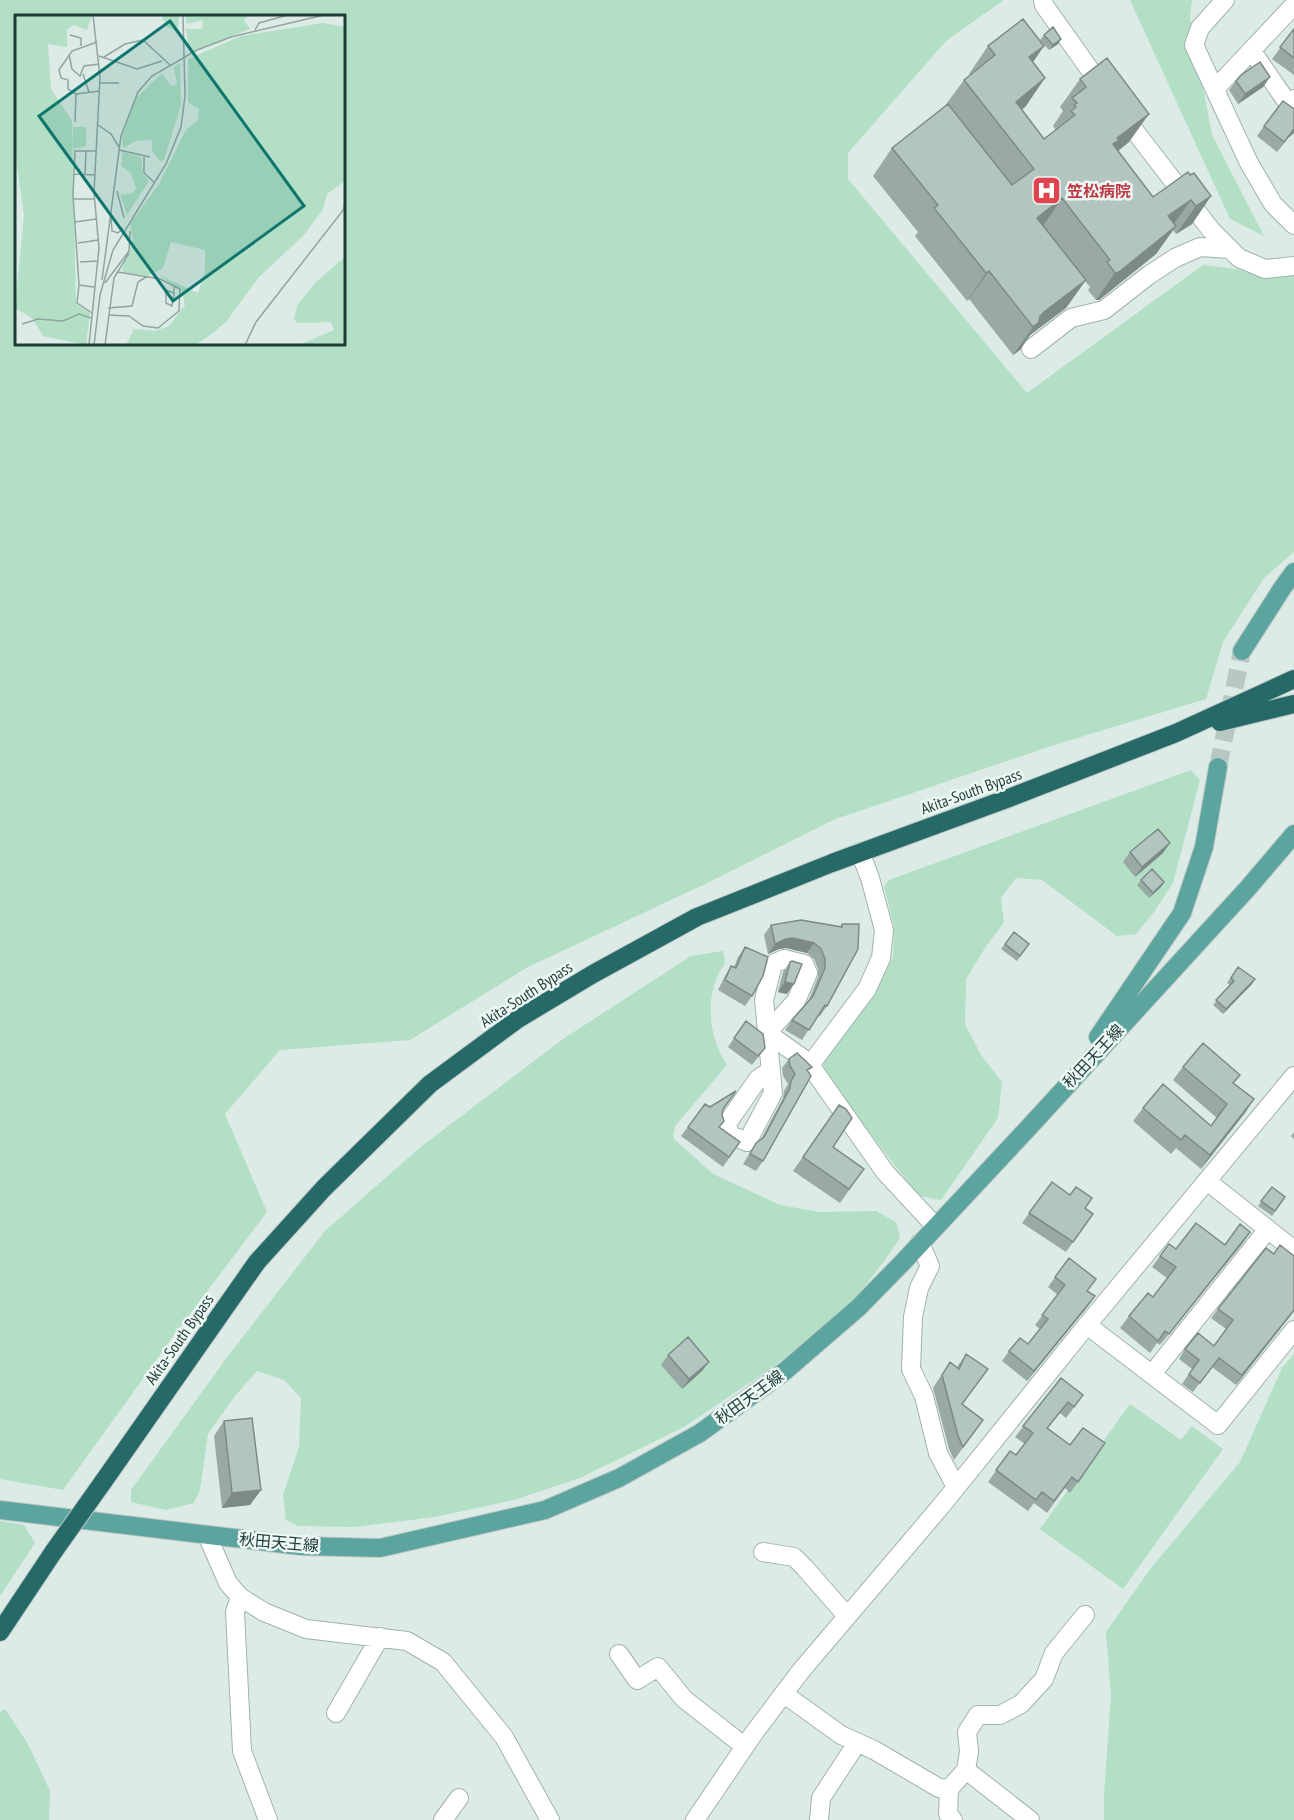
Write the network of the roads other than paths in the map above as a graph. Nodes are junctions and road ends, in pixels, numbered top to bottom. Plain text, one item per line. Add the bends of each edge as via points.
1 (1043, 0) edge
2 (1225, 0) edge
3 (1294, 5) edge
4 (1251, 50) junction
5 (1215, 89) junction
6 (1294, 99) edge
7 (1294, 225) edge
8 (1230, 249) junction
9 (1294, 266) edge
10 (1032, 349) edge
11 (1294, 572) edge
12 (1242, 651) tunnel mouth
13 (1294, 679) edge
14 (1294, 704) edge
15 (1176, 734) junction
16 (1218, 767) tunnel mouth
17 (1294, 834) edge
18 (860, 852) junction
19 (810, 1065) junction
20 (771, 1070) dead end
21 (1294, 1076) edge
22 (1063, 1088) junction
23 (1207, 1181) junction
24 (936, 1227) junction
25 (1268, 1229) junction
26 (920, 1243) junction
27 (1294, 1250) edge
28 (1088, 1325) junction
29 (1294, 1330) edge
30 (1152, 1374) junction
31 (956, 1487) junction
32 (0, 1510) edge
33 (207, 1535) junction
34 (763, 1552) dead end
35 (240, 1597) junction
36 (1085, 1615) dead end
37 (847, 1616) junction
38 (0, 1632) edge
39 (380, 1637) junction
40 (619, 1654) dead end
41 (783, 1694) junction
42 (336, 1713) dead end
43 (857, 1743) junction
44 (744, 1746) junction
45 (966, 1770) junction
46 (949, 1790) junction
47 (459, 1798) dead end
48 (268, 1820) edge
49 (443, 1820) edge
50 (550, 1820) edge
51 (695, 1820) edge
52 (819, 1820) edge
53 (953, 1820) edge
54 (1030, 1820) edge

1 - 8 street via 1119,111
2 - 5 street via 1200,28 1194,45
3 - 4 street
4 - 5 street
4 - 6 street via 1289,105
5 - 7 street via 1249,163 1273,204
8 - 9 street via 1239,258 1265,269
8 - 10 street via 1200,247 1175,258 1104,310 1071,318
11 - 12 main road
13 - 15 highway, Akita-South Bypass
14 - 15 highway
15 - 18 highway, Akita-South Bypass
16 - 22 main road via 1204,847 1182,913
17 - 22 main road, 秋田天王線
18 - 19 street via 884,930 880,958 867,989
18 - 38 highway, Akita-South Bypass, bridge via 697,917 518,1019 430,1084 324,1188 257,1262
19 - 20 street via 767,1033
19 - 24 street via 885,1172
21 - 23 street
22 - 24 main road, 秋田天王線
23 - 25 street
23 - 28 street
24 - 26 main road, 秋田天王線
25 - 27 street
25 - 30 street
26 - 31 street via 930,1266 913,1317 911,1369 924,1396 938,1453
26 - 33 main road, 秋田天王線 via 858,1308 785,1371 700,1433 619,1478 545,1510 380,1548 302,1546
28 - 30 street
28 - 31 street
29 - 30 street via 1218,1425
31 - 37 street
32 - 33 main road, 秋田天王線
33 - 35 street via 228,1583
34 - 37 street via 794,1557
35 - 39 street via 264,1612 306,1629
35 - 48 street via 235,1612 242,1751
36 - 45 street via 1054,1653 1044,1679 1021,1704 1000,1715 978,1715 967,1732
37 - 41 street
39 - 42 street
39 - 50 street via 407,1641 443,1662 504,1737
40 - 44 street via 637,1680 658,1667 684,1699
41 - 43 street
41 - 44 street
43 - 46 street
43 - 52 street via 821,1798
44 - 51 street
45 - 46 street
45 - 54 street
46 - 53 street via 948,1814
47 - 49 street

